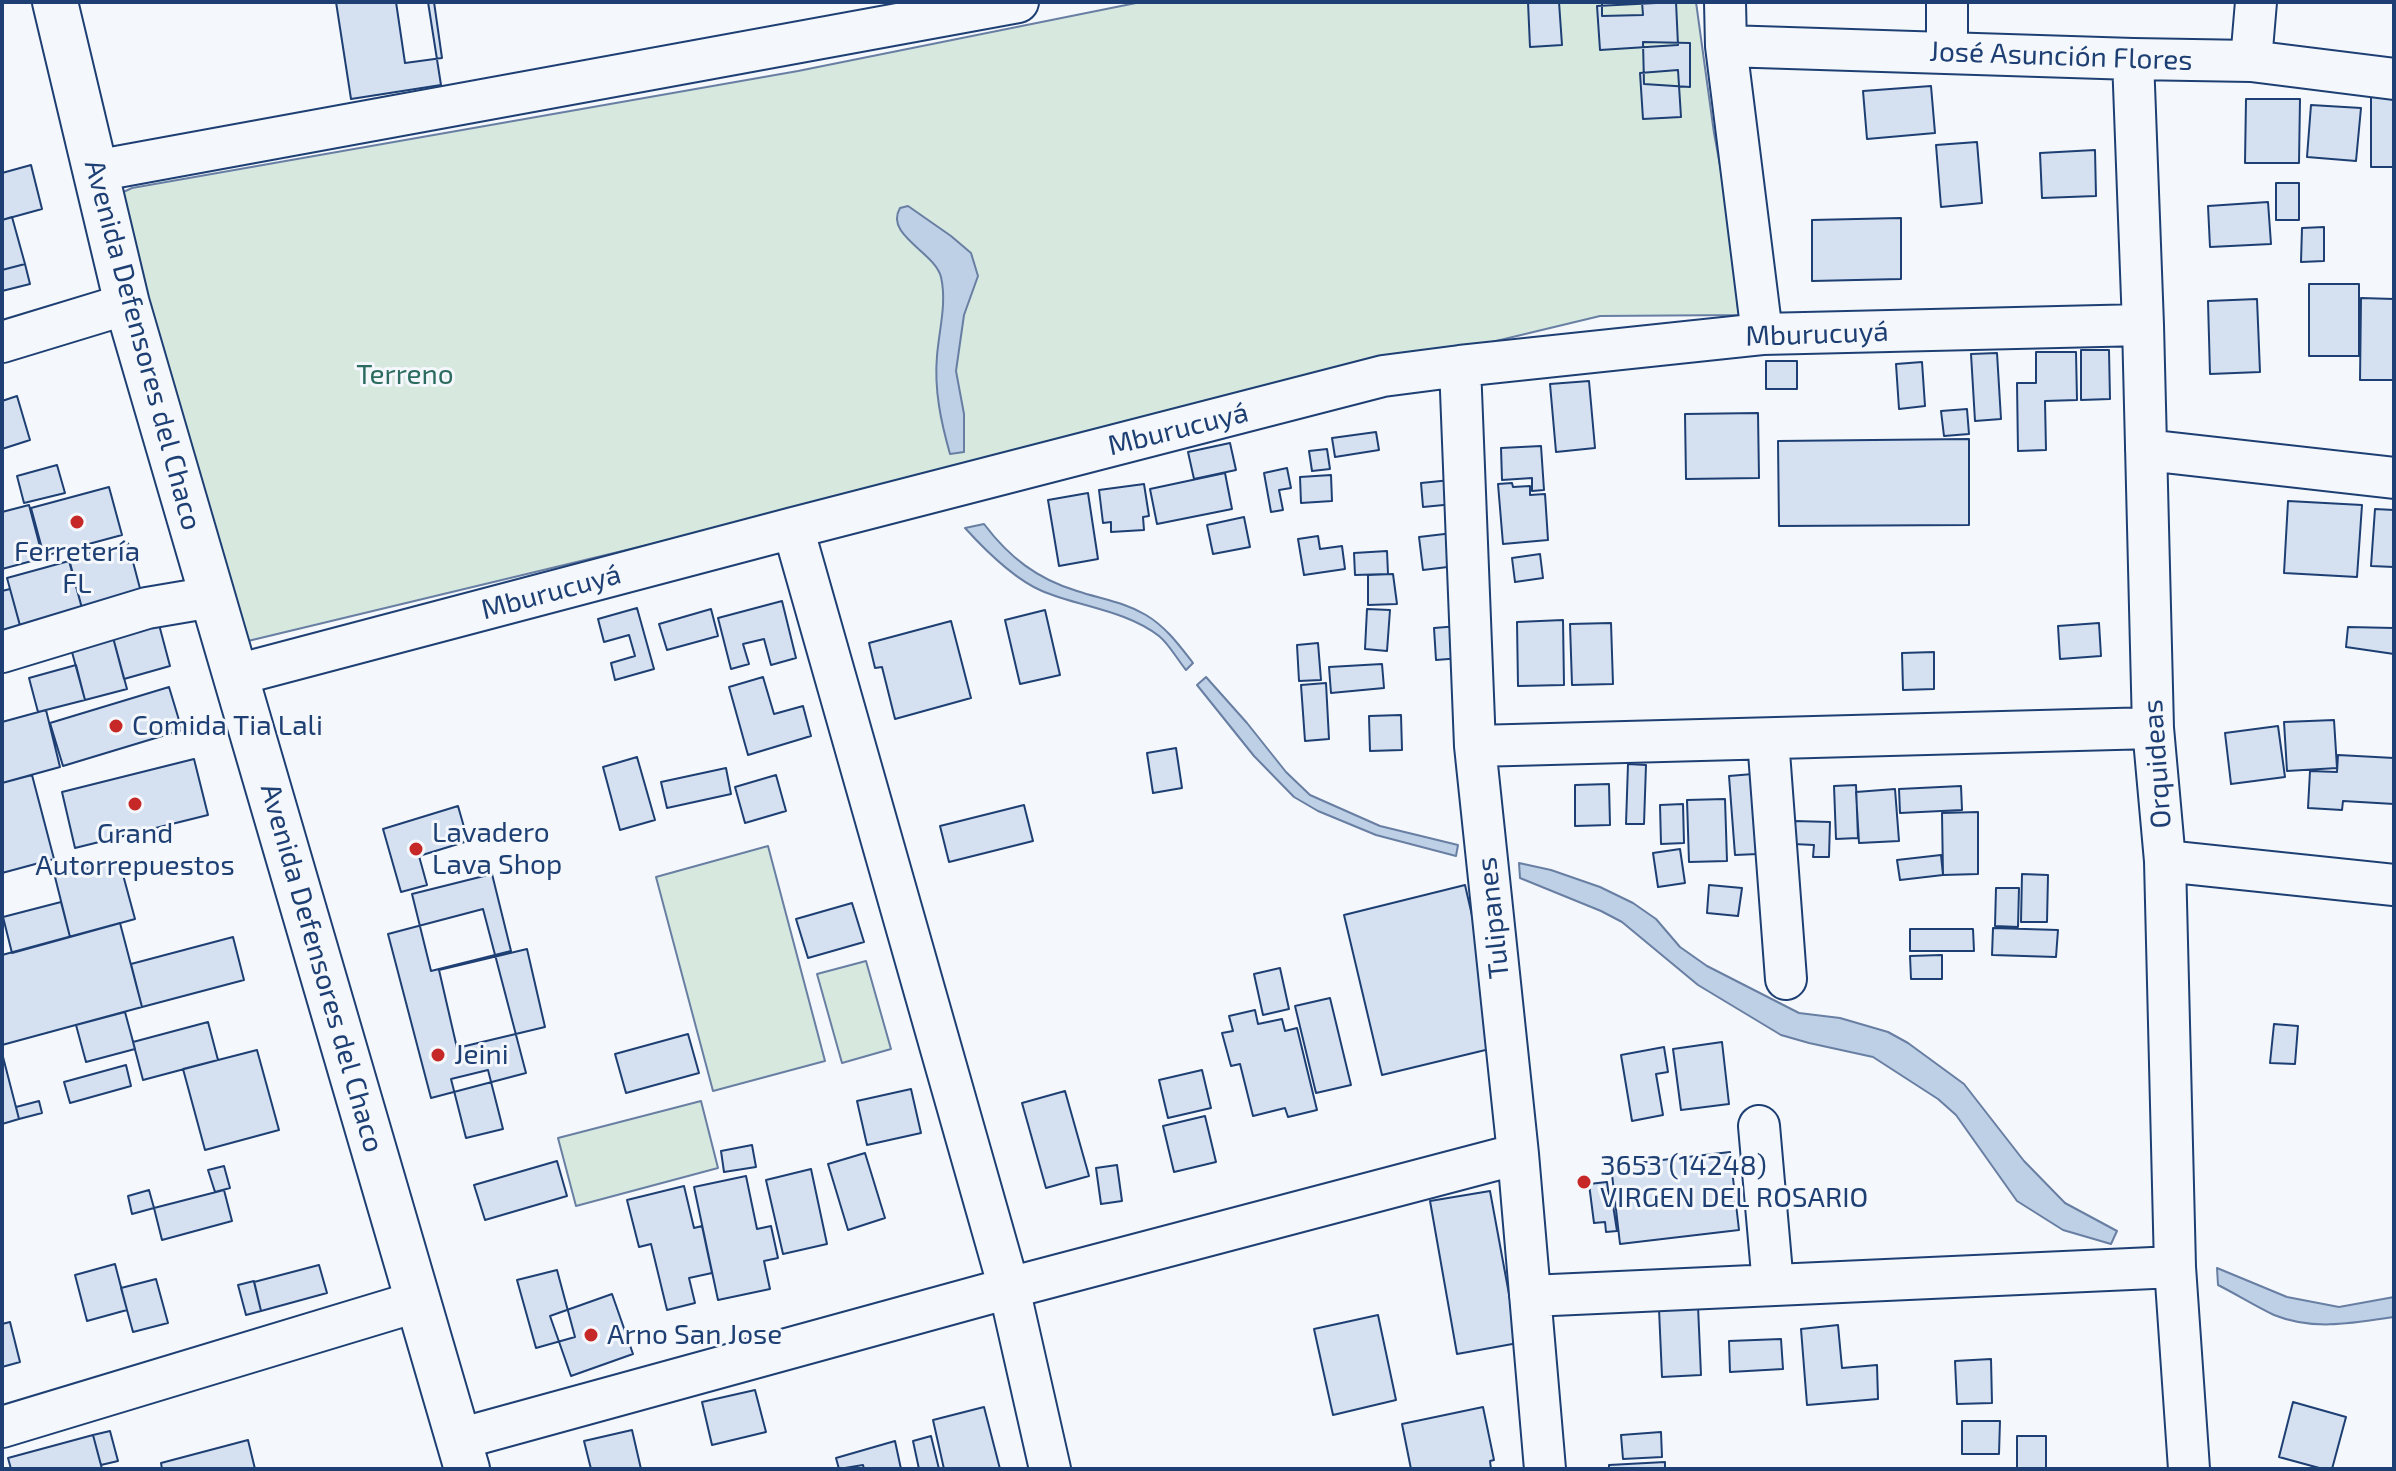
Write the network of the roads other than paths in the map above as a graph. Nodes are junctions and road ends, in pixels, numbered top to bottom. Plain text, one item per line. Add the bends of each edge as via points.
1 (55, 2) edge
2 (1018, 2) edge
3 (1725, 2) edge
4 (1947, 2) edge
5 (2256, 2) edge
6 (1726, 46) junction
7 (1947, 53) junction
8 (2133, 59) junction
9 (2251, 61) junction
10 (2394, 79) edge
11 (95, 171) junction
12 (127, 304) junction
13 (2143, 325) junction
14 (1762, 334) junction
15 (2, 342) edge
16 (1460, 366) junction
17 (2146, 450) junction
18 (2394, 478) edge
19 (793, 528) junction
20 (212, 597) junction
21 (2, 652) edge
22 (236, 675) junction
23 (2153, 728) junction
24 (1768, 739) junction
25 (1475, 746) junction
26 (2165, 861) junction
27 (2394, 885) edge
28 (1786, 979) dead end
29 (1759, 1126) dead end
30 (1518, 1154) junction
31 (2175, 1267) junction
32 (1773, 1285) junction
33 (1009, 1288) junction
34 (1530, 1296) junction
35 (419, 1301) junction
36 (2, 1427) edge
37 (463, 1454) edge
38 (1050, 1469) edge
39 (1545, 1469) edge
40 (2189, 1469) edge

1 - 11 main road, Avenida Defensores del Chaco
2 - 11 street
3 - 6 street
4 - 7 street
5 - 9 street
6 - 7 street, José Asunción Flores
6 - 14 street
7 - 8 street, José Asunción Flores
8 - 9 street, José Asunción Flores
8 - 13 street, Orquideas
9 - 10 street, José Asunción Flores
11 - 12 main road, Avenida Defensores del Chaco
12 - 15 street
12 - 20 main road, Avenida Defensores del Chaco
13 - 14 street, Mburucuyá
13 - 17 street, Orquideas
14 - 16 street, Mburucuyá
16 - 19 street, Mburucuyá via 1383,376
16 - 25 street, Tulipanes
17 - 18 street
17 - 23 street, Orquideas
19 - 22 street, Mburucuyá
19 - 33 street
20 - 21 street via 147,608
20 - 22 main road, Avenida Defensores del Chaco
22 - 35 main road, Avenida Defensores del Chaco
23 - 24 street
23 - 26 street, Orquideas
24 - 25 street
24 - 28 street
25 - 30 street, Tulipanes
26 - 27 street
26 - 31 street, Orquideas
29 - 32 street
30 - 33 street
30 - 34 street, Tulipanes
31 - 32 street
31 - 40 street, Orquideas
32 - 34 street
33 - 37 street
33 - 38 street
34 - 39 street, Tulipanes
35 - 36 street
35 - 37 main road, Avenida Defensores del Chaco

